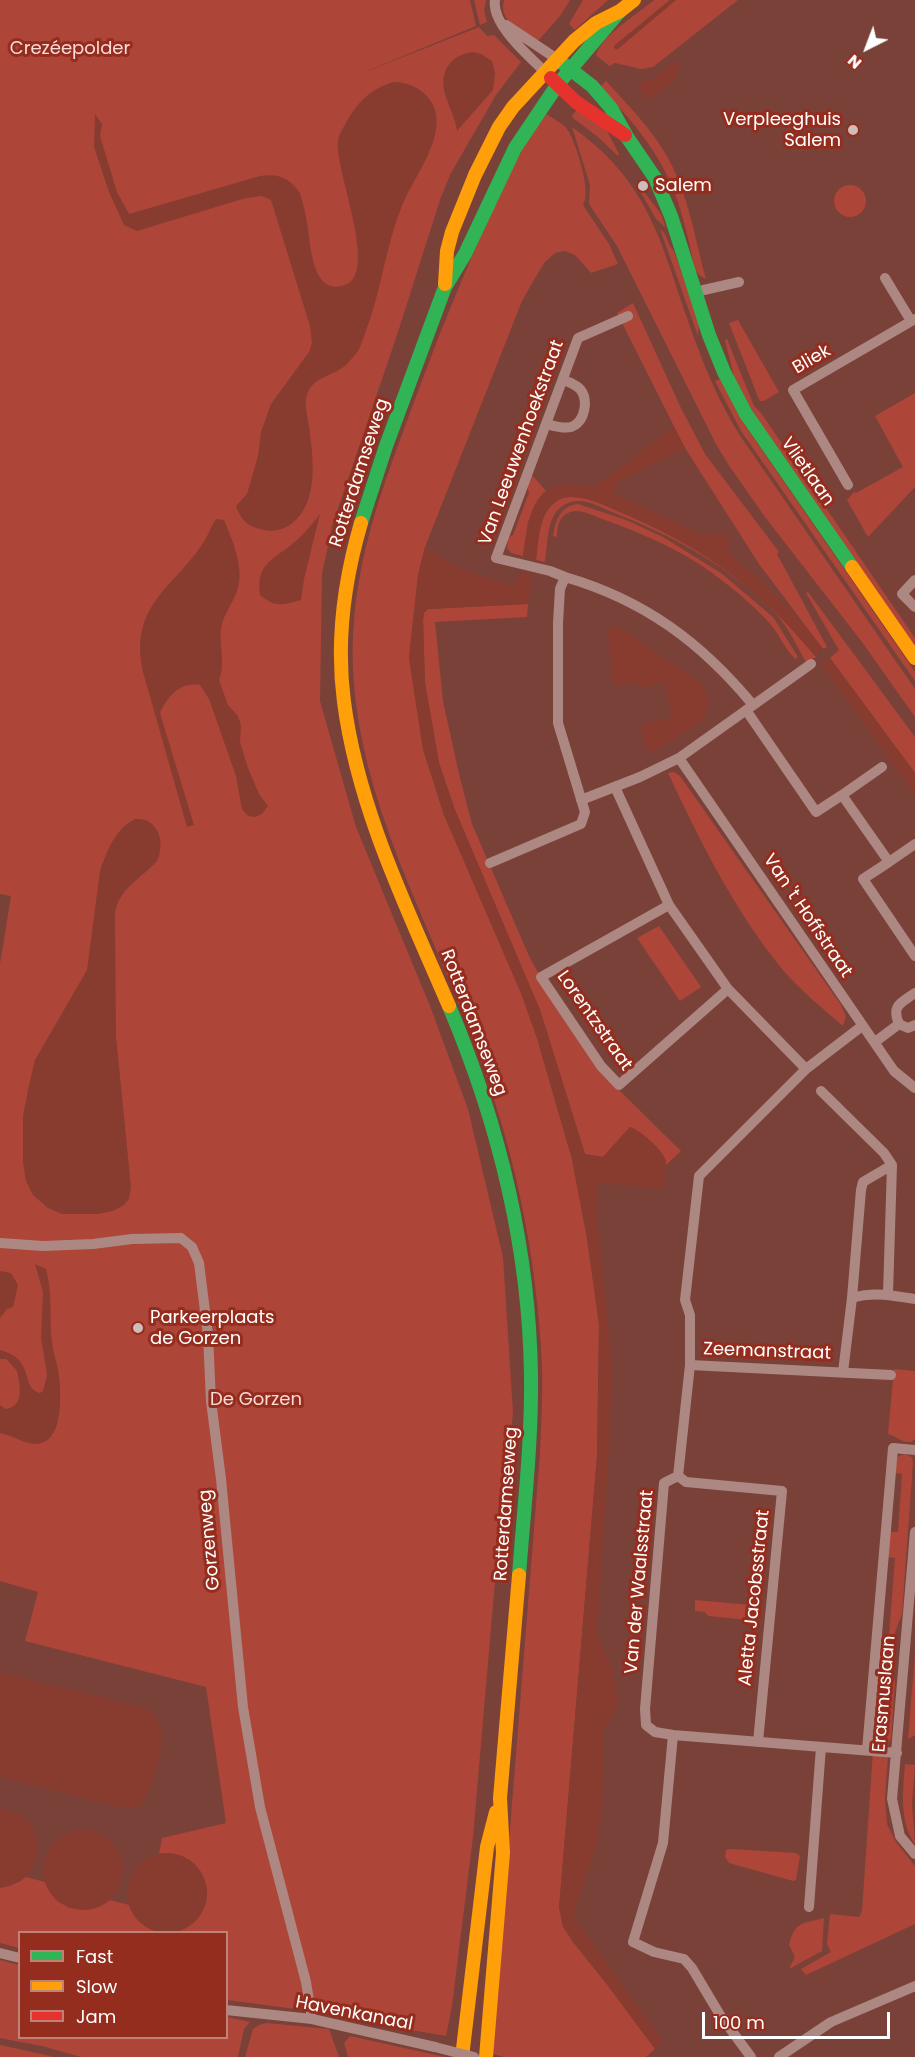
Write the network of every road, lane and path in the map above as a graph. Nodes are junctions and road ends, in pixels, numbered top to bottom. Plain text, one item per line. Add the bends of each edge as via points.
1 (495, 0) edge
2 (634, 0) edge
3 (620, 11) junction
4 (500, 21) junction
5 (556, 60) junction
6 (569, 69) junction
7 (545, 72) junction
8 (558, 84) junction
9 (627, 137) junction
10 (885, 278) dead end
11 (739, 282) dead end
12 (445, 287) junction
13 (695, 292) junction
14 (628, 316) dead end
15 (913, 320) edge
16 (563, 380) junction
17 (546, 424) junction
18 (848, 484) dead end
19 (565, 577) junction
20 (915, 580) edge
21 (915, 607) edge
22 (915, 658) edge
23 (811, 664) dead end
24 (749, 708) junction
25 (679, 758) junction
26 (882, 767) dead end
27 (615, 787) junction
28 (842, 795) junction
29 (581, 800) junction
30 (915, 844) edge
31 (889, 862) junction
32 (490, 863) dead end
33 (669, 905) junction
34 (915, 956) edge
35 (728, 989) junction
36 (915, 993) edge
37 (899, 1024) junction
38 (915, 1025) edge
39 (862, 1026) junction
40 (874, 1042) junction
41 (806, 1069) junction
42 (915, 1088) edge
43 (822, 1091) dead end
44 (892, 1165) junction
45 (0, 1243) edge
46 (888, 1294) junction
47 (852, 1298) junction
48 (915, 1299) edge
49 (690, 1365) junction
50 (843, 1372) junction
51 (891, 1375) dead end
52 (915, 1450) edge
53 (678, 1476) junction
54 (915, 1532) edge
55 (673, 1735) junction
56 (758, 1742) junction
57 (821, 1747) junction
58 (867, 1750) junction
59 (897, 1753) junction
60 (500, 1798) junction
61 (915, 1854) edge
62 (809, 1907) dead end
63 (0, 1953) edge
64 (18, 1958) edge
65 (915, 1986) edge
66 (228, 2010) edge
67 (312, 2019) junction
68 (462, 2057) edge
69 (474, 2057) edge
70 (486, 2057) edge
71 (751, 2057) edge
72 (779, 2057) edge

1 - 4 street via 494,9
2 - 3 main road, Rotterdamseweg
3 - 5 main road, Rotterdamseweg via 579,36
3 - 6 main road, Rotterdamseweg
4 - 5 street
4 - 7 street
5 - 6 main road, Vlietlaan
5 - 7 main road, Rotterdamseweg
6 - 8 main road, Rotterdamseweg
6 - 9 main road, Vlietlaan via 600,95
7 - 8 main road, Vlietlaan
7 - 12 main road, Rotterdamseweg via 499,127 475,175 452,232
8 - 9 main road, Vlietlaan via 576,102
8 - 12 main road, Rotterdamseweg via 515,148 465,254
9 - 13 main road, Vlietlaan via 655,178
10 - 15 street, Bliek
11 - 13 street
12 - 60 main road, Rotterdamseweg via 360,520 345,590 341,667 357,773 470,1059 508,1187 522,1264 530,1351 529,1454
13 - 22 main road, Vlietlaan via 724,372 746,414
14 - 16 street, Van Leeuwenhoekstraat via 578,338
15 - 18 street, Bliek via 793,390
16 - 17 street, Van Leeuwenhoekstraat
16 - 17 street via 581,390 585,411 571,427
17 - 19 street, Van Leeuwenhoekstraat via 496,558
19 - 24 street via 613,593 669,624 716,664
19 - 29 street via 560,589 558,723
20 - 21 street via 902,594
23 - 24 street
24 - 25 street
24 - 28 street via 816,812
25 - 27 street
25 - 39 street, Van 't Hoffstraat
26 - 28 street
27 - 29 street
27 - 33 street
28 - 31 street
29 - 32 street via 585,812 580,824
30 - 31 street
31 - 34 street via 862,879
33 - 35 street
33 - 35 street, Lorentzstraat via 541,977 602,1066 619,1085
35 - 41 street
36 - 37 street via 898,1005 895,1014
37 - 38 street via 908,1028
37 - 40 street
39 - 40 street, Van 't Hoffstraat
39 - 41 street, Van der Waalsstraat
40 - 42 street, Van 't Hoffstraat via 894,1071
41 - 49 street, Van der Waalsstraat via 699,1176 685,1300 690,1315
43 - 44 street via 884,1152
44 - 46 street
44 - 47 street, Zeemanstraat via 863,1182
45 - 67 street, Gorzenweg via 74,1246 181,1238 192,1247 199,1263 243,1707 260,1807
46 - 47 street
46 - 48 street
47 - 50 street, Zeemanstraat
49 - 50 street, Zeemanstraat
49 - 53 street, Van der Waalsstraat
50 - 51 street, Zeemanstraat
52 - 58 street, Erasmuslaan via 893,1448
53 - 55 street, Van der Waalsstraat via 664,1483 645,1709 646,1725 655,1732
53 - 56 street, Aletta Jacobsstraat via 686,1482 782,1491
54 - 59 street, Erasmuslaan
55 - 56 street
55 - 71 street via 663,1843 633,1942 684,1959
56 - 57 street
57 - 58 street
57 - 62 street
58 - 59 street
59 - 61 street, Erasmuslaan via 892,1799 900,1836
60 - 68 main road, Rotterdamseweg via 486,1847
60 - 70 main road, Rotterdamseweg via 503,1853
63 - 64 street
65 - 72 street via 831,2022
66 - 67 street, Havenkanaal
67 - 69 street, Havenkanaal, bridge

